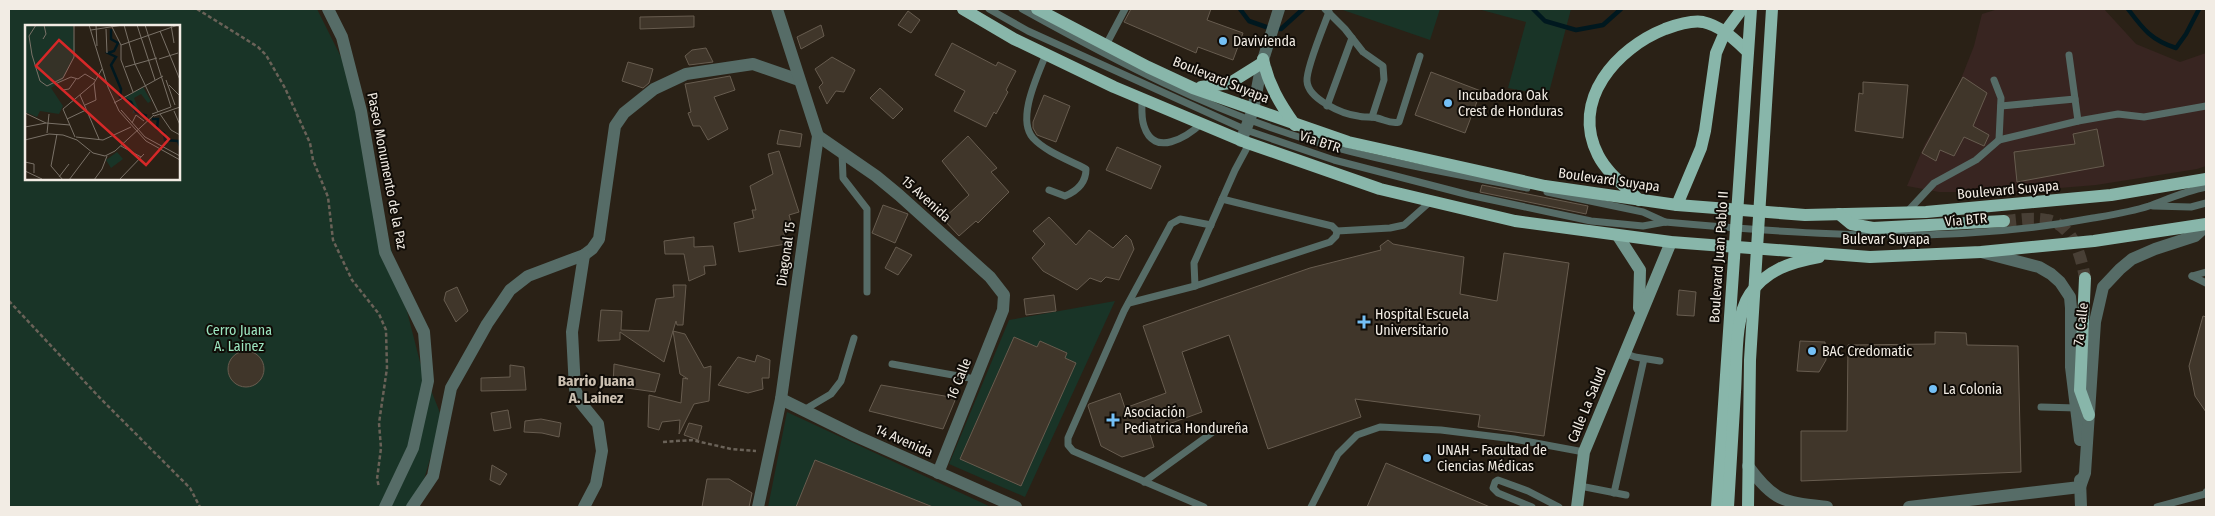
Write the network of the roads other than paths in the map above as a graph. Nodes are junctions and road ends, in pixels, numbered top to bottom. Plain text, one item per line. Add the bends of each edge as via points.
1 (328, 9) edge
2 (777, 9) edge
3 (963, 9) edge
4 (989, 9) edge
5 (1022, 9) edge
6 (1037, 9) edge
7 (1125, 9) edge
8 (1280, 9) edge
9 (1742, 9) edge
10 (1751, 9) edge
11 (1772, 9) edge
12 (1327, 10) edge
13 (1725, 32) junction
14 (1352, 38) junction
15 (1106, 45) junction
16 (1747, 51) junction
17 (1046, 54) junction
18 (2069, 55) dead end
19 (1420, 56) dead end
20 (1263, 61) junction
21 (799, 80) junction
22 (1994, 80) dead end
23 (1192, 88) junction
24 (1142, 99) junction
25 (2075, 99) junction
26 (1328, 106) junction
27 (2002, 106) junction
28 (2206, 106) edge
29 (1372, 117) junction
30 (2078, 121) junction
31 (1202, 123) junction
32 (1295, 125) junction
33 (1248, 129) junction
34 (818, 136) junction
35 (1999, 140) junction
36 (842, 152) junction
37 (2206, 179) edge
38 (2206, 187) edge
39 (1049, 190) dead end
40 (1222, 199) junction
41 (1639, 200) junction
42 (1431, 201) junction
43 (2206, 202) edge
44 (1677, 205) junction
45 (2148, 206) junction
46 (1906, 212) junction
47 (1839, 214) junction
48 (2004, 221) tunnel mouth
49 (1665, 222) junction
50 (2206, 225) edge
51 (1211, 226) junction
52 (1337, 231) junction
53 (1618, 236) junction
54 (1671, 242) junction
55 (1800, 251) joint
56 (1982, 252) junction
57 (1833, 254) junction
58 (584, 255) junction
59 (2206, 272) edge
60 (2085, 278) tunnel mouth
61 (2206, 283) edge
62 (1195, 286) junction
63 (867, 292) dead end
64 (1004, 295) joint
65 (1129, 302) junction
66 (1638, 318) junction
67 (854, 338) dead end
68 (1624, 353) junction
69 (1644, 359) junction
70 (1660, 360) dead end
71 (892, 364) dead end
72 (975, 379) junction
73 (781, 399) junction
74 (2041, 408) dead end
75 (2077, 408) junction
76 (804, 411) junction
77 (2089, 415) junction
78 (1213, 432) dead end
79 (1584, 452) junction
80 (1748, 466) junction
81 (938, 473) junction
82 (1144, 482) junction
83 (1580, 486) junction
84 (2080, 486) junction
85 (1614, 492) junction
86 (2206, 493) edge
87 (1626, 495) dead end
88 (1548, 504) edge
89 (1003, 505) edge
90 (385, 507) edge
91 (412, 507) edge
92 (584, 507) edge
93 (758, 507) edge
94 (1016, 507) edge
95 (1204, 507) edge
96 (1311, 507) edge
97 (1532, 507) edge
98 (1559, 507) edge
99 (1577, 507) edge
100 (1717, 507) edge
101 (1728, 507) edge
102 (1748, 507) edge
103 (1827, 507) edge
104 (1909, 507) edge
105 (2081, 507) edge
106 (2157, 507) edge

1 - 90 street, Paseo Monumento de la Paz via 342,37 361,111 385,252 424,332 428,381 413,448
2 - 21 street, Diagonal 15
3 - 17 main road, Boulevard Suyapa
4 - 33 lane, Vía BTR via 1037,35
5 - 33 lane, Vía BTR
6 - 15 main road, Boulevard Suyapa
7 - 15 lane
8 - 20 street
9 - 13 main road
10 - 16 main road, Boulevard Juan Pablo II
11 - 80 main road via 1750,360
12 - 14 lane
12 - 26 lane via 1307,81 1310,90
13 - 16 main road
13 - 41 main road via 1702,22 1691,22 1650,35 1614,63 1598,86 1591,110 1592,137 1597,154 1607,169
13 - 44 main road via 1716,53 1701,148
14 - 26 lane
14 - 29 lane via 1363,52 1383,66 1384,80
15 - 23 main road, Boulevard Suyapa
16 - 100 main road, Boulevard Juan Pablo II
17 - 24 main road, Boulevard Suyapa
17 - 39 lane via 1028,105 1027,128 1043,146 1086,170 1086,177 1075,192 1065,196
18 - 25 lane
19 - 29 lane via 1399,122
20 - 23 main road via 1230,83
20 - 32 main road via 1274,92
20 - 33 street
21 - 34 street, Diagonal 15
21 - 58 street via 753,64 721,68 686,74 654,90 632,107 615,126 599,239
22 - 27 lane
23 - 33 main road, Boulevard Suyapa
24 - 31 main road, Boulevard Suyapa
24 - 31 lane via 1145,129 1163,144 1175,142
25 - 27 lane
25 - 30 lane
26 - 29 lane via 1352,115
27 - 35 lane
28 - 30 lane via 2144,117 2118,114
30 - 35 lane
31 - 33 main road, Boulevard Suyapa
32 - 33 main road, Boulevard Suyapa
32 - 41 main road, Boulevard Suyapa via 1348,142 1545,186
33 - 40 lane
33 - 42 main road, Boulevard Suyapa via 1380,189
33 - 49 lane, Vía BTR via 1643,212
33 - 49 lane, Vía BTR via 1334,160 1483,198 1591,221 1643,226
34 - 36 street, 15 Avenida
34 - 73 street, Diagonal 15
35 - 46 lane via 1976,160 1934,183
36 - 63 lane via 843,178 866,209
36 - 64 street, 15 Avenida via 899,195 990,277
37 - 46 main road, Boulevard Suyapa via 2102,196
38 - 45 lane, Vía BTR
40 - 51 lane
40 - 52 lane via 1332,226
41 - 44 main road, Boulevard Suyapa
42 - 52 lane via 1404,224 1390,228
42 - 53 main road, Boulevard Suyapa via 1515,221
43 - 45 lane, Vía BTR via 2190,207
44 - 47 main road, Boulevard Suyapa via 1805,215
45 - 49 lane, Vía BTR via 2092,219 1952,235 1800,232
46 - 47 main road, Boulevard Suyapa
47 - 48 main road via 1851,224 1873,228
50 - 56 main road
50 - 77 street, 7a Calle via 2195,236 2132,259 2104,288 2095,322
51 - 62 lane via 1194,262
51 - 65 lane via 1180,219 1170,224
52 - 62 lane via 1330,242
53 - 54 main road, Boulevard Suyapa
53 - 66 main road, Calle La Salud via 1640,270
54 - 55 main road, Boulevard Suyapa
54 - 66 main road, Calle La Salud
55 - 57 main road, Bulevar Suyapa
56 - 57 main road, Bulevar Suyapa via 1870,257
56 - 75 street, 7a Calle via 2039,267 2052,274 2066,291 2072,308 2072,391
57 - 101 main road via 1783,266 1766,277 1746,300 1738,346
58 - 91 street via 528,276 510,290 451,388 433,476
58 - 92 street via 572,332 575,389 581,403 598,424 602,451 596,484
59 - 61 lane via 2192,276
60 - 77 main road via 2080,390
62 - 65 lane
64 - 72 street, 16 Calle via 1003,310
65 - 82 lane via 1068,438 1068,445 1073,451
66 - 68 main road, Calle La Salud
67 - 76 lane via 841,381 832,394
68 - 69 lane
68 - 79 main road, Calle La Salud
69 - 70 lane
69 - 85 lane
71 - 72 lane
72 - 81 street, 16 Calle
73 - 76 street, 14 Avenida
73 - 93 street, Diagonal 15
74 - 75 lane
75 - 84 street, 7a Calle
76 - 81 street, 14 Avenida
77 - 84 street, 7a Calle via 2085,473
78 - 82 lane
79 - 83 main road, Calle La Salud
79 - 96 lane via 1477,435 1380,427 1357,435 1338,454
80 - 102 main road
80 - 103 street via 1776,497
81 - 89 street, 14 Avenida
82 - 95 lane
83 - 85 lane
83 - 99 main road, Calle La Salud
84 - 104 street
84 - 105 street, 7a Calle
85 - 87 lane
86 - 106 lane
88 - 97 lane via 1498,480 1495,482 1493,488 1498,493
88 - 98 lane
89 - 94 street, 14 Avenida

